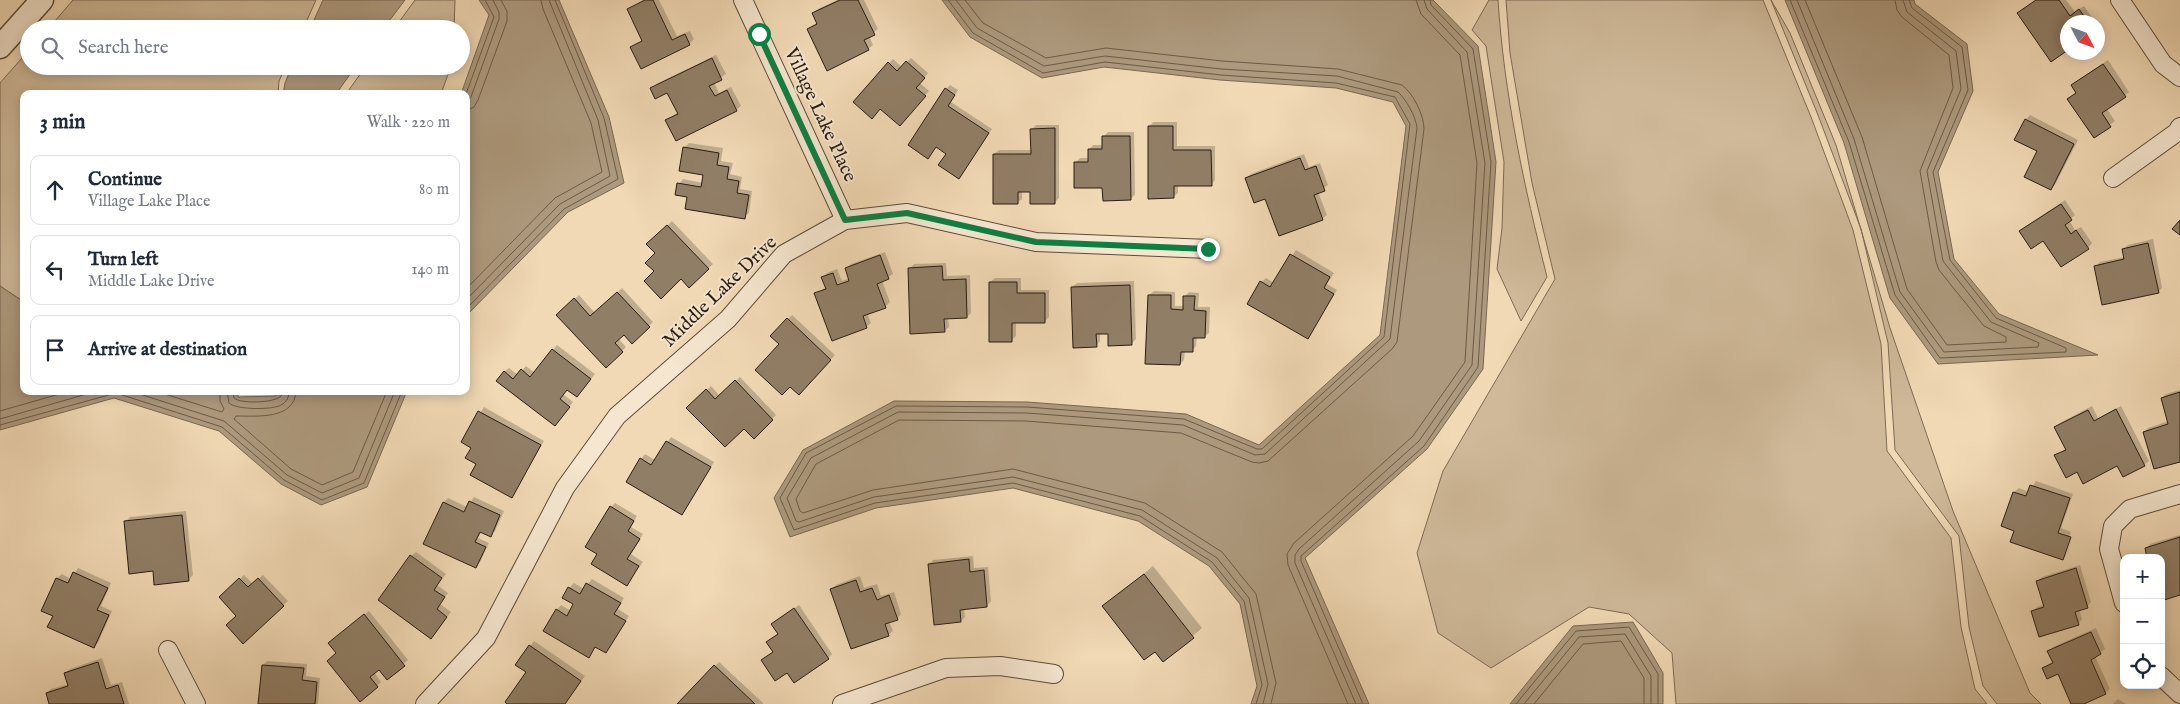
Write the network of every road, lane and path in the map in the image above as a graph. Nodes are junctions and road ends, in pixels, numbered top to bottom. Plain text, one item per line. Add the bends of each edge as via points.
1 (42, 0) edge
2 (743, 0) edge
3 (2120, 0) edge
4 (24, 20) edge
5 (20, 25) edge
6 (0, 47) edge
7 (2180, 77) edge
8 (2180, 127) edge
9 (2113, 178) dead end
10 (845, 220) junction
11 (1208, 249) dead end
12 (2180, 494) edge
13 (2123, 599) edge
14 (168, 650) dead end
15 (1054, 674) dead end
16 (2165, 680) edge
17 (2180, 694) edge
18 (196, 704) edge
19 (425, 704) edge
20 (842, 704) edge

1 - 4 street
2 - 10 street, Village Lake Place
3 - 7 street via 2163,64
5 - 6 street
8 - 9 street
10 - 11 street, Middle Lake Drive via 907,213 1036,242
10 - 19 street, Middle Lake Drive via 784,254 728,319 618,416 565,488 486,638
12 - 13 street via 2130,509 2112,526 2109,549
14 - 18 street
15 - 20 street via 1000,666 946,668
16 - 17 street

